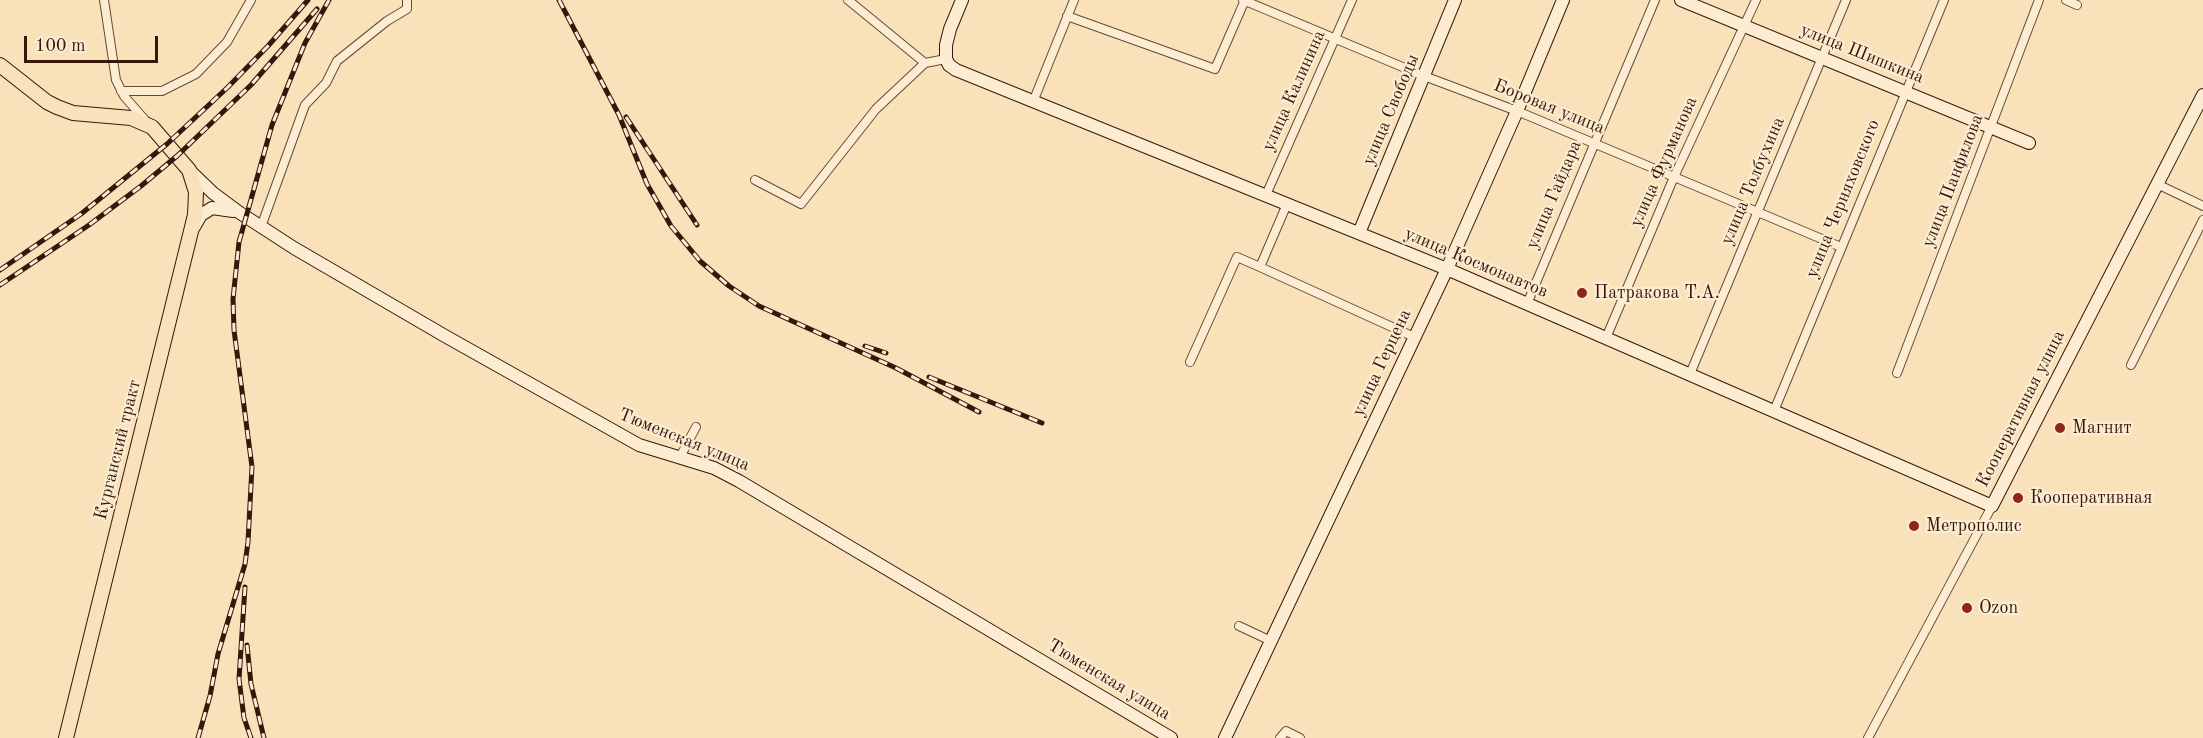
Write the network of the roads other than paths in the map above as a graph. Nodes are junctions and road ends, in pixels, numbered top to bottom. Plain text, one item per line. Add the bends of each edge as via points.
1 (104, 0) edge
2 (250, 0) edge
3 (407, 0) edge
4 (848, 0) edge
5 (962, 0) edge
6 (1074, 0) edge
7 (1244, 0) edge
8 (1352, 0) edge
9 (1455, 0) edge
10 (1563, 0) edge
11 (1656, 0) edge
12 (1681, 0) edge
13 (1756, 0) edge
14 (1846, 0) edge
15 (1944, 0) edge
16 (2039, 0) edge
17 (2066, 0) edge
18 (2077, 5) dead end
19 (1067, 16) junction
20 (1745, 26) junction
21 (1335, 39) junction
22 (1822, 57) junction
23 (946, 59) junction
24 (925, 63) junction
25 (0, 65) edge
26 (1424, 76) junction
27 (121, 91) junction
28 (1906, 91) junction
29 (2203, 95) edge
30 (1033, 102) junction
31 (1516, 111) junction
32 (152, 127) junction
33 (1991, 127) junction
34 (1594, 143) junction
35 (2029, 143) dead end
36 (189, 170) junction
37 (1674, 177) junction
38 (755, 180) dead end
39 (2157, 184) junction
40 (1266, 195) junction
41 (1287, 204) junction
42 (2203, 206) edge
43 (1757, 212) junction
44 (240, 213) junction
45 (2203, 219) edge
46 (261, 227) junction
47 (1359, 233) junction
48 (189, 239) junction
49 (1841, 248) junction
50 (1260, 267) junction
51 (1447, 269) junction
52 (1527, 304) junction
53 (1414, 337) junction
54 (1606, 338) junction
55 (1190, 362) dead end
56 (2131, 365) dead end
57 (1897, 373) dead end
58 (1690, 374) junction
59 (1774, 411) junction
60 (696, 427) dead end
61 (680, 458) junction
62 (1992, 506) junction
63 (1239, 626) dead end
64 (1271, 641) junction
65 (66, 738) edge
66 (1171, 738) edge
67 (1225, 738) edge
68 (1280, 738) edge
69 (1300, 738) edge
70 (1868, 738) edge

1 - 27 street
2 - 27 street via 227,42 196,74 162,91
3 - 46 street via 406,9 337,61 326,83 305,105
4 - 24 street
5 - 23 street via 950,29
6 - 19 street
7 - 19 street via 1215,69
7 - 21 street, Боровая улица
8 - 21 street, улица Калинина
9 - 26 street, улица Свободы
10 - 31 street, улица Герцена
11 - 34 street, улица Гайдара
12 - 20 street, улица Шишкина
13 - 20 street, улица Фурманова
14 - 22 street, улица Толбухина
15 - 28 street, улица Черняховского
16 - 33 street, улица Панфилова
17 - 18 street
19 - 30 street
20 - 22 street, улица Шишкина
20 - 37 street, улица Фурманова
21 - 26 street, Боровая улица
21 - 40 street, улица Калинина
22 - 28 street, улица Шишкина
22 - 43 street, улица Толбухина
23 - 24 street
23 - 30 street, улица Космонавтов via 956,70
24 - 38 street via 876,109 801,204
25 - 32 main road via 57,107 74,113 131,118
26 - 31 street, Боровая улица
26 - 47 street, улица Свободы
27 - 32 street
28 - 33 street, улица Шишкина
28 - 49 street, улица Черняховского
29 - 39 street, Кооперативная улица
30 - 40 street, улица Космонавтов
31 - 34 street, Боровая улица
31 - 51 street, улица Герцена
32 - 36 main road
33 - 35 street, улица Шишкина
33 - 57 street, улица Панфилова
34 - 37 street, Боровая улица
34 - 52 street, улица Гайдара
36 - 44 street, Тюменская улица
36 - 48 main road, Курганский тракт via 196,192
37 - 43 street, Боровая улица
37 - 54 street, улица Фурманова
39 - 42 street
39 - 62 street, Кооперативная улица
40 - 41 street, улица Космонавтов
41 - 47 street, улица Космонавтов
41 - 50 street
43 - 49 street, Боровая улица
43 - 58 street, улица Толбухина
44 - 46 street, Тюменская улица
44 - 48 street via 212,208 201,215
45 - 56 street
46 - 61 street, Тюменская улица via 589,418 639,445
47 - 51 street, улица Космонавтов
48 - 65 main road, Курганский тракт
49 - 59 street, улица Черняховского
50 - 53 street
50 - 55 street via 1237,257
51 - 52 street, улица Космонавтов
51 - 53 street, улица Герцена
52 - 54 street, улица Космонавтов
53 - 64 street, улица Герцена
54 - 58 street, улица Космонавтов
58 - 59 street, улица Космонавтов
59 - 62 street, улица Космонавтов
60 - 61 street
61 - 66 street, Тюменская улица via 714,468 739,481
62 - 70 street, Кооперативная улица
63 - 64 street
64 - 67 street, улица Герцена
68 - 69 street via 1286,731

